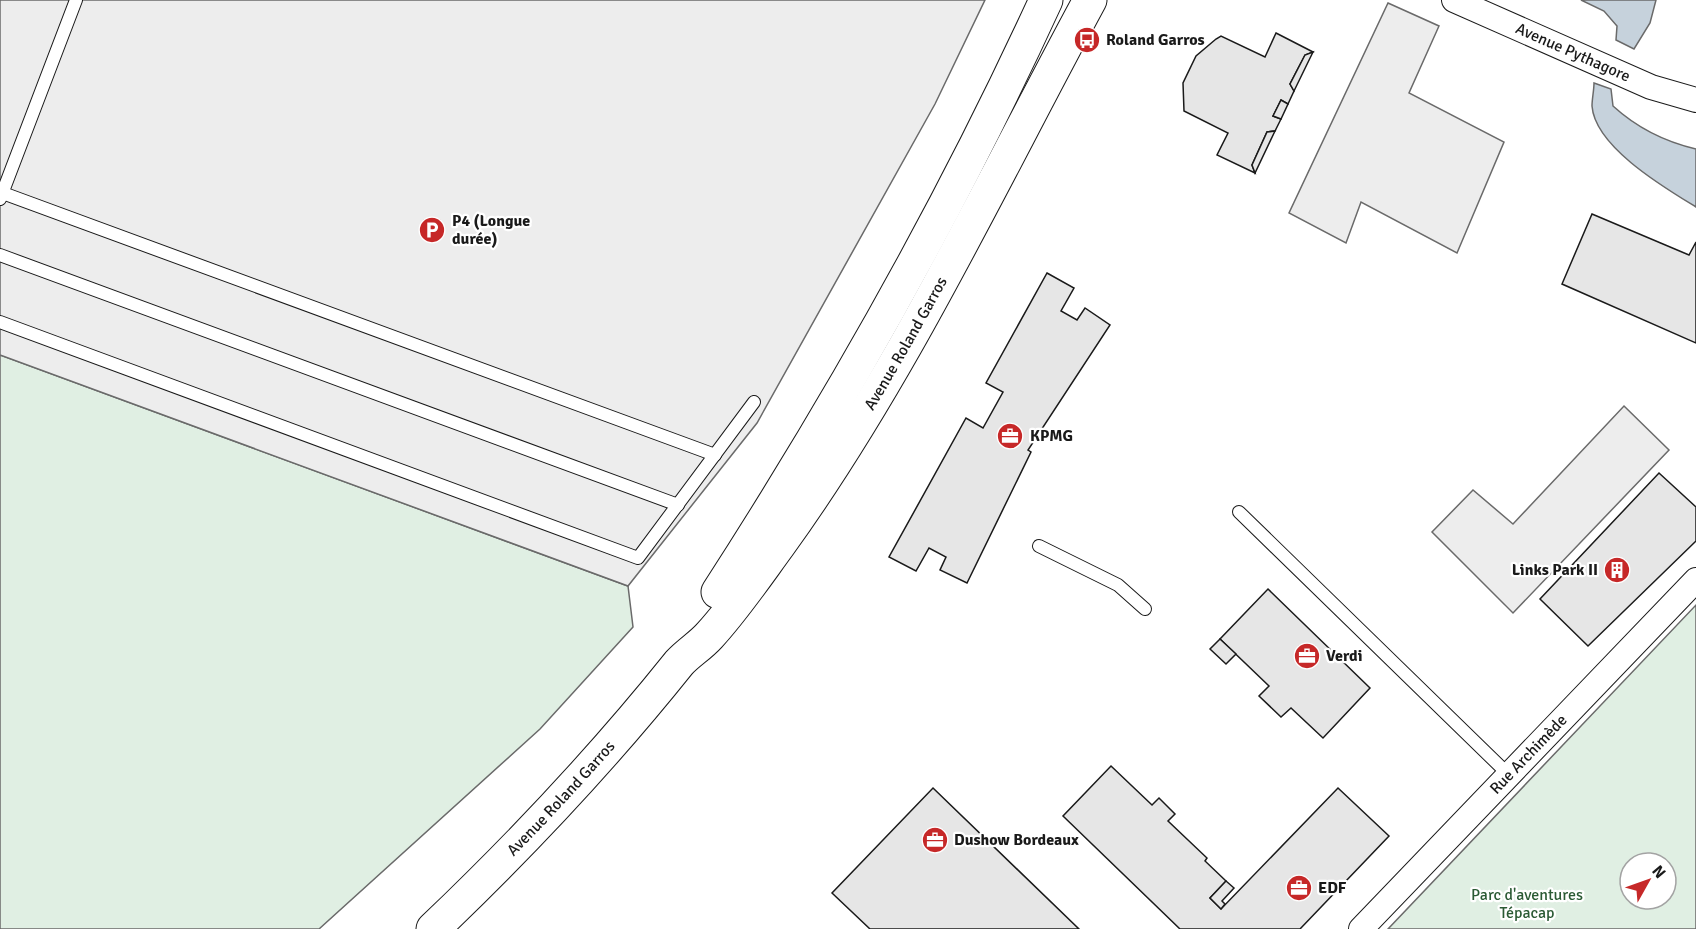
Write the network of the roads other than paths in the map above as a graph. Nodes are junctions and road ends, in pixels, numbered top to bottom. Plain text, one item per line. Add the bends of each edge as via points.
1 (76, 0) edge
2 (1046, 0) edge
3 (1090, 0) edge
4 (1454, 0) edge
5 (1696, 100) edge
6 (1, 195) edge
7 (0, 255) edge
8 (0, 322) edge
9 (754, 402) dead end
10 (715, 455) junction
11 (678, 505) junction
12 (1239, 512) dead end
13 (1039, 546) dead end
14 (1696, 580) edge
15 (1145, 609) dead end
16 (682, 660) junction
17 (1509, 775) junction
18 (433, 929) edge
19 (1361, 929) edge

1 - 6 lane
2 - 16 main road, Avenue Roland Garros via 1014,72 849,379 696,627
3 - 16 main road, Avenue Roland Garros via 894,364 841,454 709,637
4 - 5 street, Avenue Pythagore via 1651,87
6 - 10 lane
7 - 11 lane
8 - 11 lane via 638,558
9 - 10 lane
10 - 11 lane
12 - 17 lane
13 - 15 lane via 1118,585
14 - 17 street, Rue Archimède
16 - 18 main road, Avenue Roland Garros via 586,774
17 - 19 street, Rue Archimède

